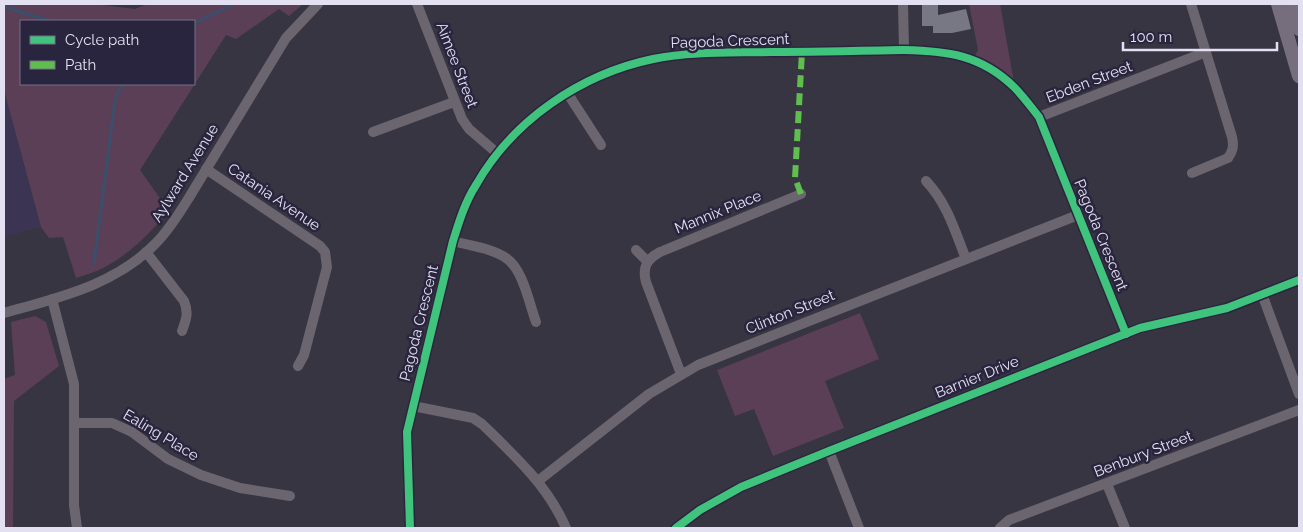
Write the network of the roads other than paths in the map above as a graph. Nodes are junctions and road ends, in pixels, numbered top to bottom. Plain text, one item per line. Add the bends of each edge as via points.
1 (318, 4) edge
2 (417, 4) edge
3 (903, 4) edge
4 (1191, 4) edge
5 (1278, 4) edge
6 (1292, 4) edge
7 (1299, 29) edge
8 (904, 50) junction
9 (1206, 52) junction
10 (1299, 76) edge
11 (568, 94) junction
12 (454, 102) junction
13 (1039, 117) junction
14 (373, 132) dead end
15 (601, 145) dead end
16 (497, 153) junction
17 (206, 169) junction
18 (1192, 173) dead end
19 (926, 181) dead end
20 (801, 194) dead end
21 (1078, 215) junction
22 (453, 241) junction
23 (636, 250) dead end
24 (146, 252) junction
25 (966, 259) junction
26 (648, 261) junction
27 (1299, 280) edge
28 (1262, 294) junction
29 (52, 299) junction
30 (4, 313) edge
31 (536, 322) dead end
32 (182, 331) dead end
33 (1126, 334) junction
34 (298, 366) dead end
35 (681, 374) junction
36 (1299, 394) edge
37 (413, 406) junction
38 (1299, 410) edge
39 (75, 422) junction
40 (829, 451) junction
41 (538, 481) junction
42 (1107, 484) junction
43 (290, 496) dead end
44 (77, 528) edge
45 (410, 528) edge
46 (566, 528) edge
47 (676, 528) edge
48 (859, 528) edge
49 (1000, 528) edge
50 (1125, 528) edge

1 - 17 street, Aylward Avenue via 286,38
2 - 12 street, Aimee Street
3 - 8 street
4 - 9 street
5 - 10 main road
6 - 7 main road
8 - 11 street, Pagoda Crescent via 675,56 623,67
8 - 13 street, Pagoda Crescent via 955,54 989,67 1015,88
9 - 13 street, Ebden Street
9 - 18 street via 1233,147 1228,158
11 - 15 street
11 - 16 street, Pagoda Crescent via 535,116
12 - 14 street
12 - 16 street, Aimee Street via 468,129
13 - 21 street, Pagoda Crescent
16 - 22 street, Pagoda Crescent via 475,186
17 - 24 street, Aylward Avenue via 175,220
17 - 34 street, Catania Avenue via 325,252 325,281
19 - 25 street via 944,204
20 - 26 street, Mannix Place via 660,252
21 - 25 street, Clinton Street
21 - 33 street, Pagoda Crescent
22 - 31 street via 496,253 513,264
22 - 37 street, Pagoda Crescent
23 - 26 street
24 - 29 street, Aylward Avenue via 102,281
24 - 32 street via 188,309
25 - 35 street, Clinton Street
26 - 35 street via 644,270 646,282
27 - 28 street, Barnier Drive
28 - 33 street, Barnier Drive via 1227,308
28 - 36 street
29 - 30 street, Aylward Avenue
29 - 39 street via 74,384
33 - 40 street, Barnier Drive
35 - 41 street, Clinton Street via 627,410
37 - 41 street via 473,418
37 - 45 street, Pagoda Crescent via 406,442
38 - 42 street, Benbury Street
39 - 43 street, Ealing Place via 112,423 132,432 168,459 201,475 240,488
39 - 44 street via 74,505
40 - 47 street, Barnier Drive via 741,487
40 - 48 street
41 - 46 street
42 - 49 street, Benbury Street via 1009,520
42 - 50 street

